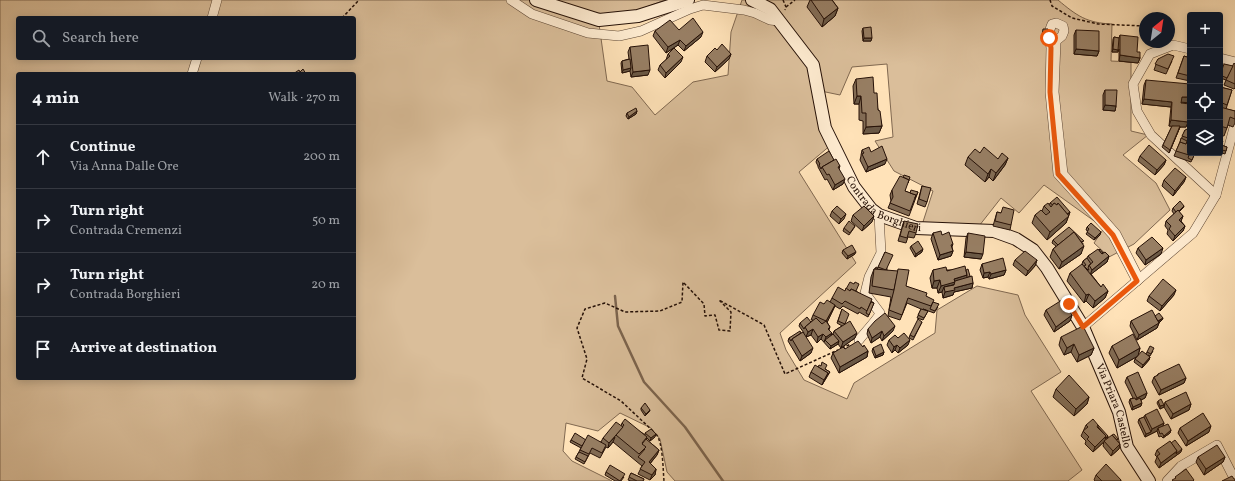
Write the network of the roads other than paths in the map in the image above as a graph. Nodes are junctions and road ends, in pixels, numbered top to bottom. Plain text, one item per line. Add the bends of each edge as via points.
1 (217, 0) edge
2 (511, 0) edge
3 (536, 0) edge
4 (688, 0) edge
5 (752, 0) edge
6 (213, 16) edge
7 (779, 22) junction
8 (1187, 48) edge
9 (1223, 59) edge
10 (196, 60) edge
11 (1235, 62) edge
12 (193, 72) edge
13 (1235, 124) edge
14 (1216, 194) junction
15 (879, 215) junction
16 (1138, 280) junction
17 (1083, 327) junction
18 (859, 340) edge
19 (1235, 480) edge
20 (1149, 481) edge
21 (1166, 481) edge

1 - 6 street
2 - 7 street via 532,14 588,33 619,36 641,31 703,5 744,10
3 - 4 street via 599,20 638,16
5 - 7 street, Contrada Borghieri via 770,9
7 - 15 street, Contrada Borghieri via 813,65 825,128 854,187
8 - 14 street via 1173,45 1150,54 1133,84 1137,111 1151,135
9 - 11 street
10 - 12 street
13 - 14 street
14 - 16 street via 1193,233
15 - 17 street, Contrada Borghieri via 916,228 994,231 1016,239 1033,250 1047,268
15 - 18 street via 881,253 869,277 865,293 880,312
16 - 16 street via 1116,234 1063,174 1054,92 1056,41 1064,31 1063,26 1052,24 1049,32 1050,92 1058,174 1113,235
16 - 17 street
17 - 20 street, Via Priara Castello via 1119,412 1126,448
19 - 21 street via 1217,445 1181,466

